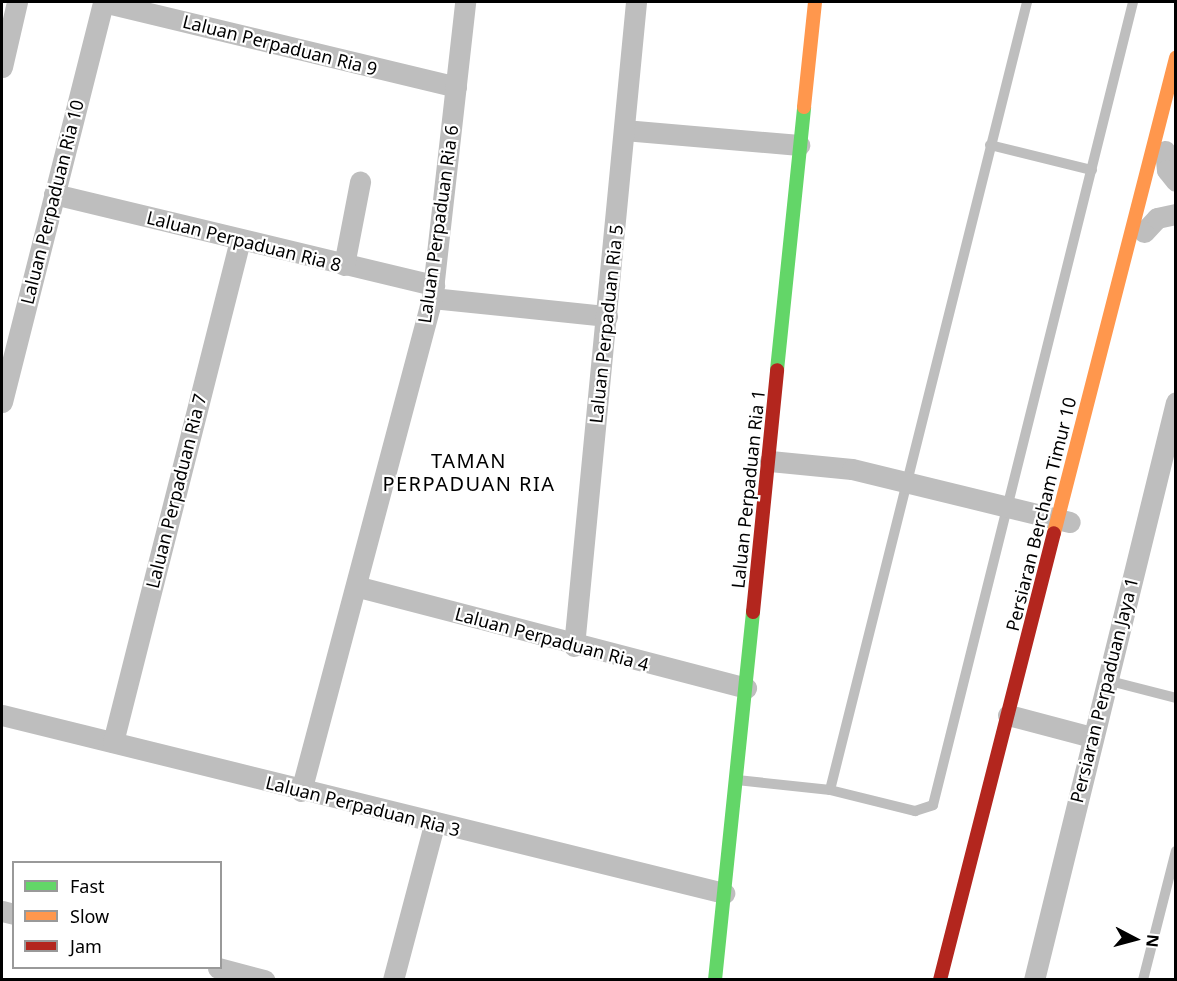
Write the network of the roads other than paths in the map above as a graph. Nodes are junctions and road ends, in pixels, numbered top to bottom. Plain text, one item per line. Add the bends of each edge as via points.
1 (17, 2) edge
2 (103, 2) edge
3 (465, 2) edge
4 (636, 2) edge
5 (815, 2) edge
6 (1027, 2) edge
7 (1133, 2) edge
8 (1176, 57) edge
9 (2, 67) edge
10 (456, 87) junction
11 (1176, 107) edge
12 (624, 130) junction
13 (799, 145) junction
14 (990, 146) junction
15 (1165, 151) junction
16 (1092, 170) junction
17 (1176, 181) edge
18 (360, 182) dead end
19 (54, 194) junction
20 (1176, 214) edge
21 (1144, 232) junction
22 (240, 240) junction
23 (344, 265) junction
24 (433, 291) junction
25 (606, 316) junction
26 (2, 402) edge
27 (1176, 402) edge
28 (770, 461) junction
29 (910, 482) junction
30 (1007, 506) junction
31 (1064, 520) junction
32 (359, 587) junction
33 (574, 646) junction
34 (1106, 680) junction
35 (746, 688) junction
36 (1176, 698) edge
37 (2, 715) edge
38 (1015, 717) junction
39 (1091, 737) junction
40 (113, 742) junction
41 (736, 780) junction
42 (830, 790) junction
43 (301, 791) junction
44 (434, 825) junction
45 (1176, 851) edge
46 (724, 893) junction
47 (959, 968) edge
48 (222, 969) edge
49 (264, 980) edge
50 (393, 980) edge
51 (715, 980) edge
52 (940, 980) edge
53 (1034, 980) edge
54 (1143, 980) edge

1 - 9 street
2 - 10 street, Laluan Perpaduan Ria 9
2 - 19 street, Laluan Perpaduan Ria 10
3 - 10 street, Laluan Perpaduan Ria 6
4 - 12 street, Laluan Perpaduan Ria 5
5 - 13 street, Laluan Perpaduan Ria 1
6 - 14 lane
7 - 16 lane
8 - 31 street, Persiaran Bercham Timur 10
10 - 24 street, Laluan Perpaduan Ria 6
11 - 15 street, Persiaran Bercham Timur 10
12 - 13 street
12 - 25 street, Laluan Perpaduan Ria 5
13 - 28 street, Laluan Perpaduan Ria 1
14 - 16 lane
14 - 29 lane
15 - 17 street via 1167,170
15 - 21 street, Persiaran Bercham Timur 10
16 - 30 lane
18 - 23 street
19 - 22 street, Laluan Perpaduan Ria 8
19 - 26 street, Laluan Perpaduan Ria 10
20 - 21 street via 1157,218
21 - 31 street, Persiaran Bercham Timur 10
22 - 23 street, Laluan Perpaduan Ria 8
22 - 40 street, Laluan Perpaduan Ria 7
23 - 24 street, Laluan Perpaduan Ria 8
24 - 25 street, Laluan Perpaduan Ria 8
24 - 32 street, Laluan Perpaduan Ria 6
25 - 33 street, Laluan Perpaduan Ria 5
27 - 34 street, Persiaran Perpaduan Jaya 1
28 - 29 street
28 - 35 street, Laluan Perpaduan Ria 1
29 - 30 street
29 - 42 lane
30 - 31 street
30 - 42 lane via 933,805 915,811
31 - 38 street, Persiaran Bercham Timur 10
32 - 33 street, Laluan Perpaduan Ria 4
32 - 43 street, Laluan Perpaduan Ria 6
33 - 35 street, Laluan Perpaduan Ria 4
34 - 36 lane
34 - 39 street, Persiaran Perpaduan Jaya 1
35 - 41 street, Laluan Perpaduan Ria 1
37 - 40 street, Laluan Perpaduan Ria 3
38 - 39 street
38 - 47 street, Persiaran Bercham Timur 10
38 - 52 street, Persiaran Bercham Timur 10
39 - 53 street, Persiaran Perpaduan Jaya 1
40 - 43 street, Laluan Perpaduan Ria 3
41 - 42 lane
41 - 46 street, Laluan Perpaduan Ria 1
43 - 44 street, Laluan Perpaduan Ria 3
44 - 46 street, Laluan Perpaduan Ria 3
44 - 50 street
45 - 54 lane
46 - 51 street, Laluan Perpaduan Ria 1
48 - 49 street

